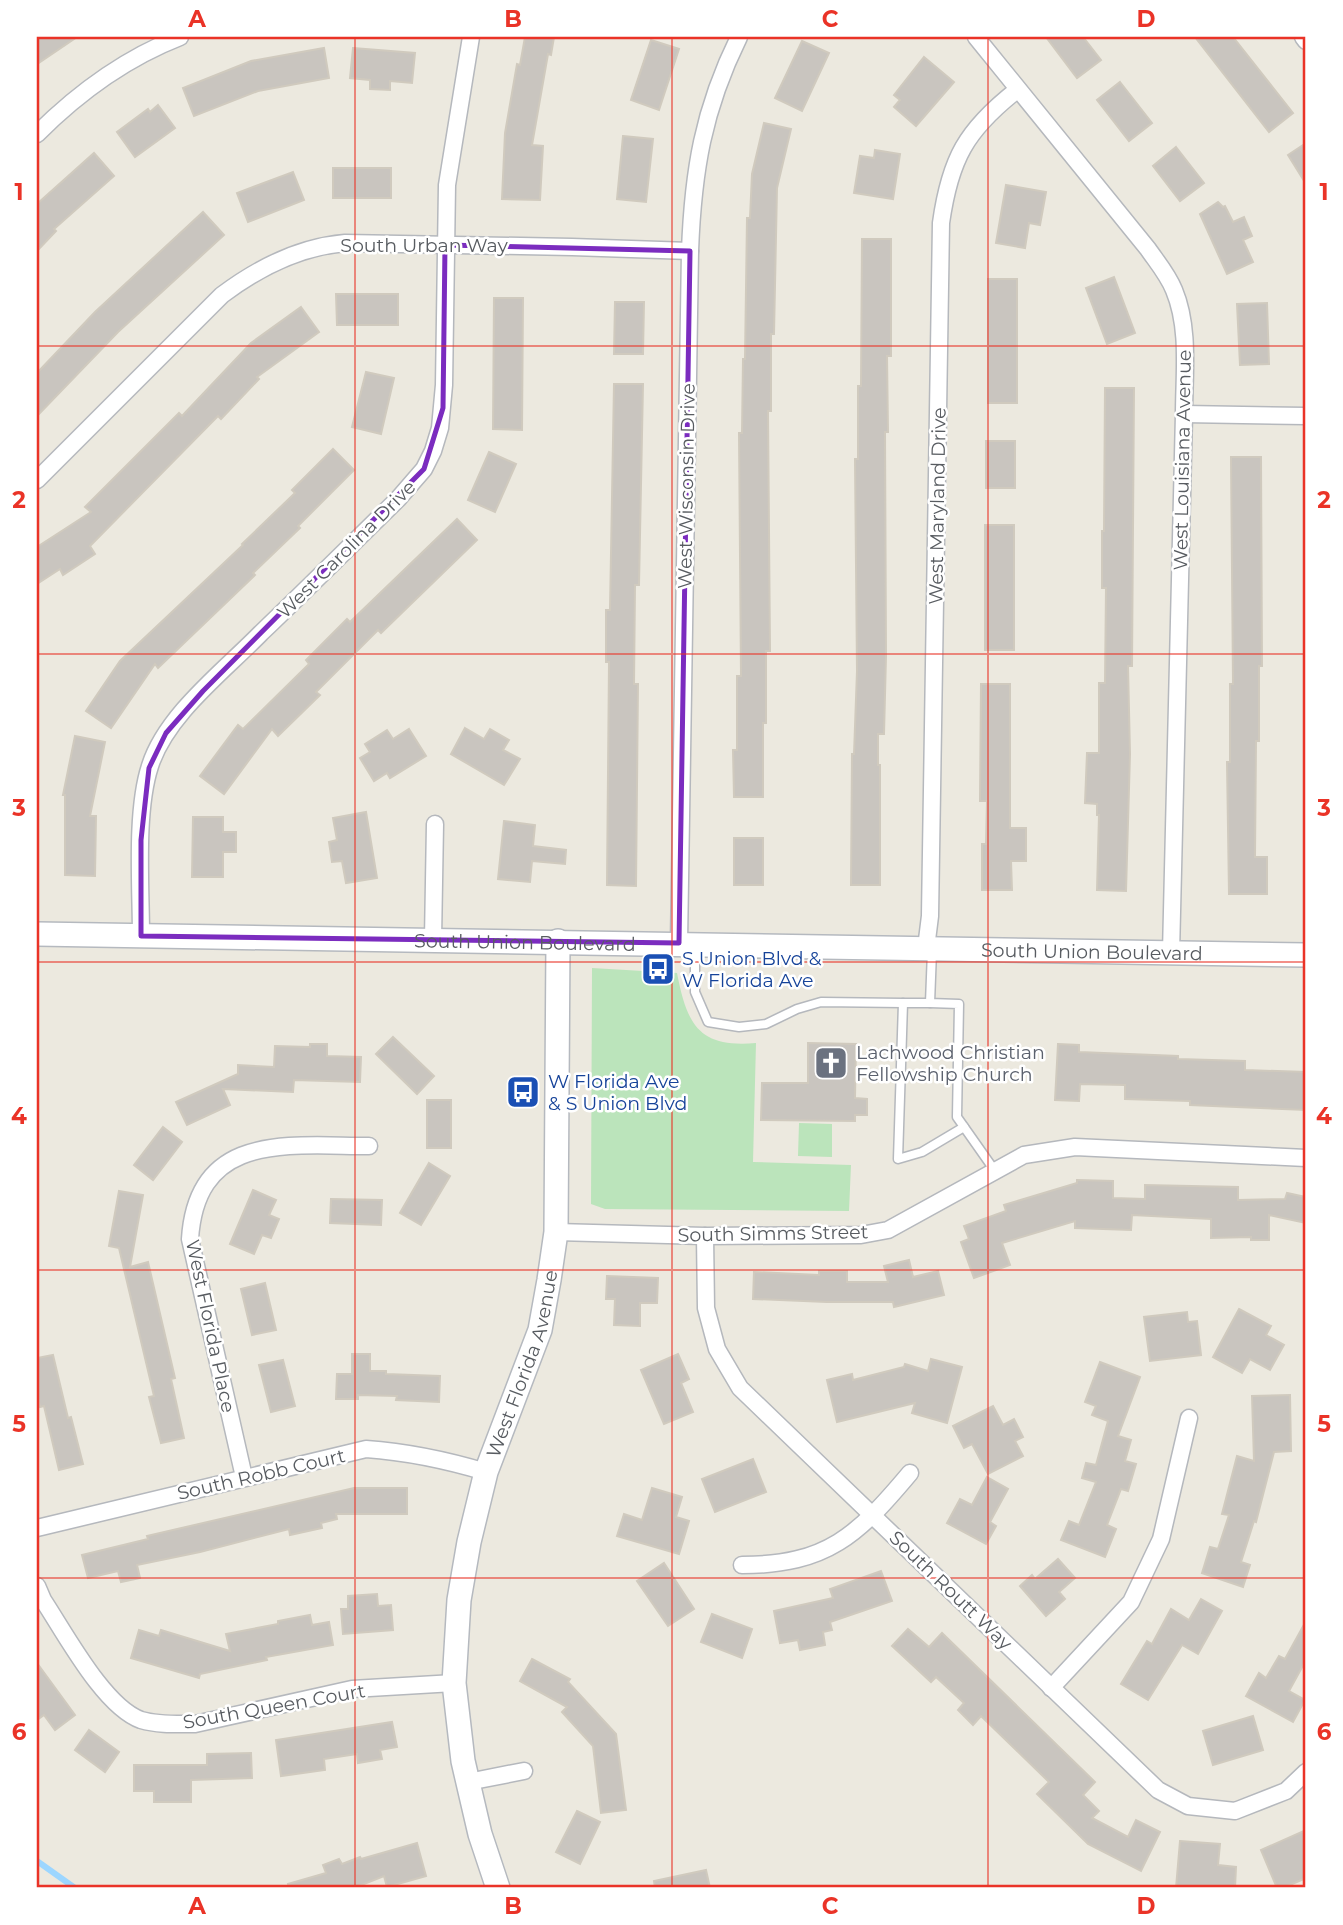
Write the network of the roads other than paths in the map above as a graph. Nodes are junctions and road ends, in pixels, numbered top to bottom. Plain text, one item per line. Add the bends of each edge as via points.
1 (180, 37) edge
2 (471, 37) edge
3 (739, 37) edge
4 (976, 37) edge
5 (1303, 37) edge
6 (1306, 41) edge
7 (1017, 90) junction
8 (37, 134) edge
9 (444, 245) junction
10 (690, 251) junction
11 (1184, 414) junction
12 (1306, 416) edge
13 (37, 480) edge
14 (435, 824) dead end
15 (37, 934) edge
16 (141, 936) junction
17 (433, 939) junction
18 (558, 941) junction
19 (687, 943) junction
20 (929, 948) junction
21 (1171, 953) junction
22 (1306, 955) edge
23 (903, 1003) junction
24 (930, 1003) junction
25 (964, 1127) junction
26 (369, 1146) dead end
27 (1306, 1158) edge
28 (995, 1171) junction
29 (556, 1231) junction
30 (705, 1236) junction
31 (1189, 1418) dead end
32 (486, 1472) junction
33 (910, 1473) dead end
34 (244, 1477) junction
35 (874, 1516) junction
36 (37, 1528) edge
37 (743, 1565) dead end
38 (37, 1586) edge
39 (454, 1684) junction
40 (1051, 1688) junction
41 (524, 1771) dead end
42 (1306, 1772) edge
43 (468, 1782) junction
44 (498, 1888) edge

1 - 8 street via 114,71
2 - 9 street, West Carolina Drive via 449,164
3 - 10 street, West Wisconsin Drive via 697,157
4 - 7 street, West Louisiana Avenue
5 - 6 street
7 - 11 street, West Louisiana Avenue via 1148,249 1174,290 1184,333
7 - 20 street, West Maryland Drive via 991,110 960,152 948,183 941,223
9 - 10 street, South Urban Way
9 - 13 street, South Urban Way via 326,245 245,278 222,295
9 - 16 street, West Carolina Drive via 444,385 433,451 398,499 166,733 144,790
10 - 19 street, West Wisconsin Drive
11 - 12 street
11 - 21 street, West Louisiana Avenue
14 - 17 street
15 - 16 main road, South Union Boulevard
16 - 17 main road, South Union Boulevard
17 - 18 main road, South Union Boulevard
18 - 19 main road, South Union Boulevard
18 - 29 main road, West Florida Avenue
19 - 20 main road, South Union Boulevard
19 - 23 lane via 695,992 708,1022 739,1027 766,1024 821,1002
20 - 21 main road, South Union Boulevard
20 - 24 lane
21 - 22 main road, South Union Boulevard
23 - 24 lane
23 - 25 lane via 898,1159 922,1152
24 - 25 lane via 959,1004 957,1117
25 - 28 lane
26 - 34 street, West Florida Place via 285,1146 247,1152 217,1170 197,1198 190,1239
27 - 28 street, South Simms Street via 1075,1147 1024,1155
28 - 30 street, South Simms Street via 888,1230 861,1235
29 - 30 street, South Simms Street
29 - 32 main road, West Florida Avenue via 540,1330
30 - 35 street, South Routt Way via 706,1308 717,1349 740,1388
31 - 40 street via 1161,1539 1131,1602
32 - 34 street, South Robb Court via 399,1451 366,1449
32 - 39 main road, West Florida Avenue via 459,1600
33 - 35 street
34 - 36 street, South Robb Court
35 - 37 street via 850,1536 807,1558
35 - 40 street, South Routt Way
38 - 39 street, South Queen Court via 103,1690 121,1709 141,1720 195,1724 352,1689
39 - 43 main road, West Florida Avenue
40 - 42 street, South Routt Way via 1158,1790 1188,1806 1236,1811 1286,1791
41 - 43 street
43 - 44 main road, West Florida Avenue

